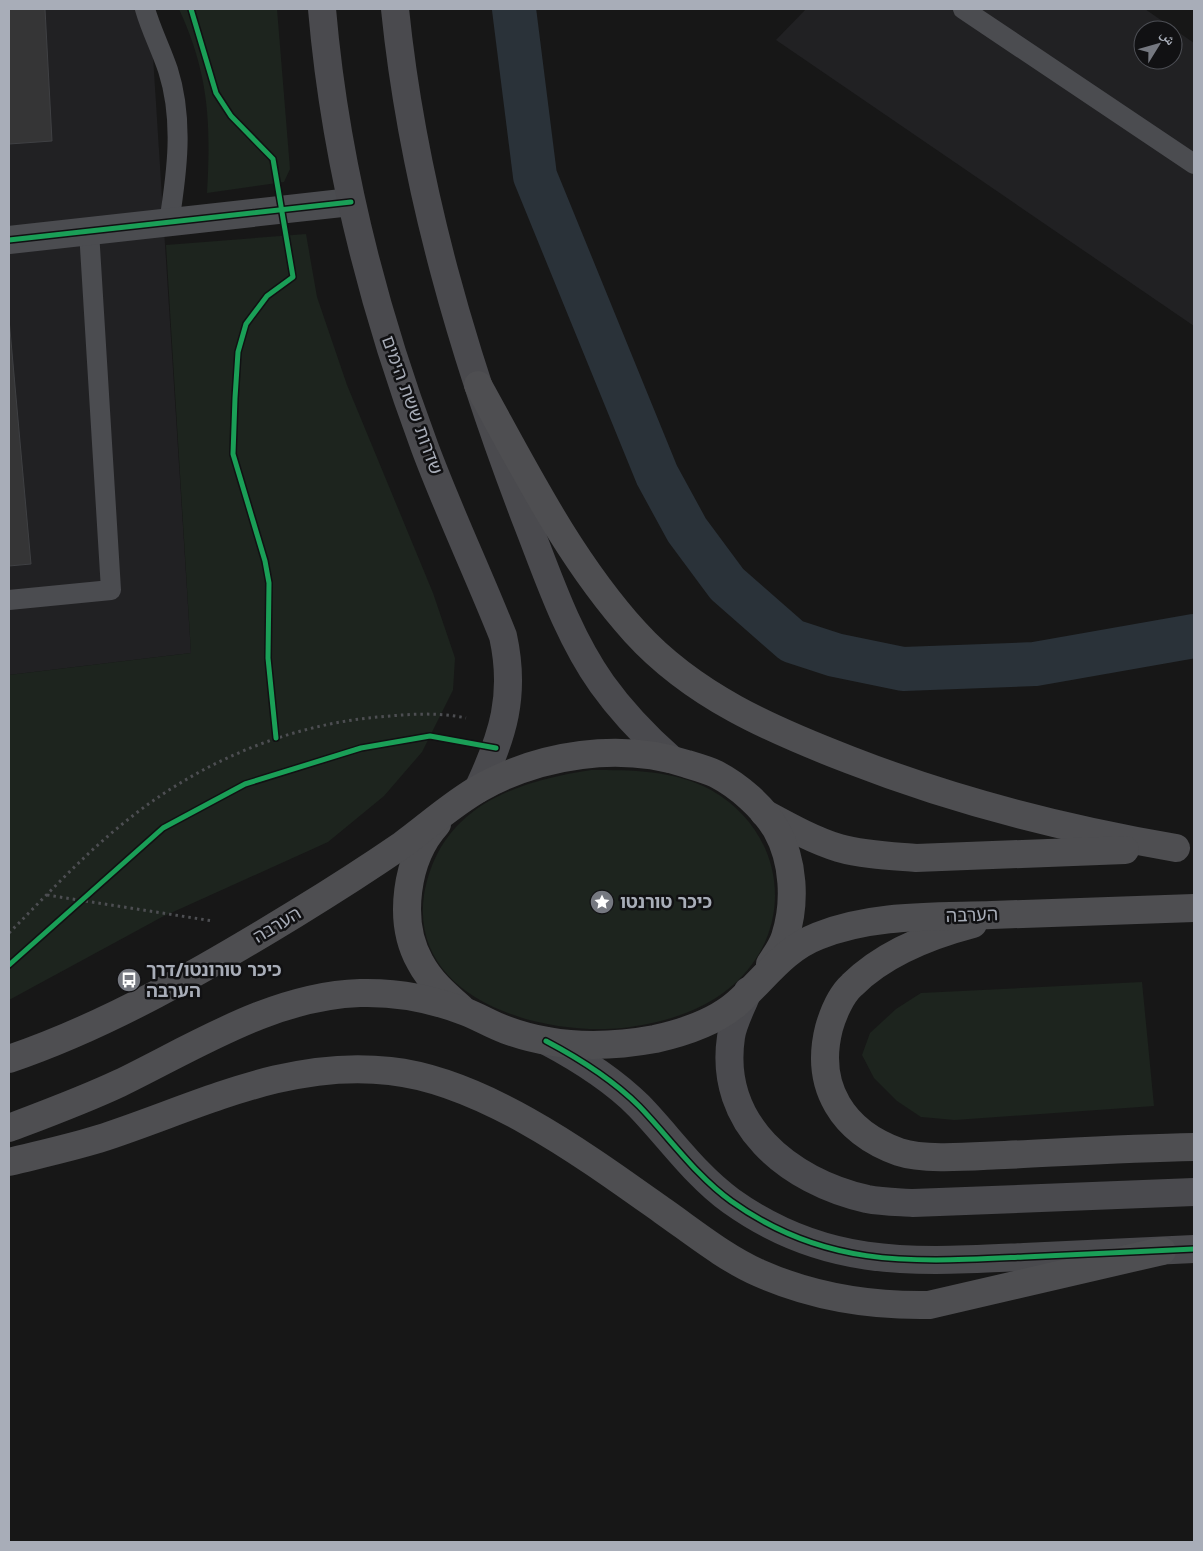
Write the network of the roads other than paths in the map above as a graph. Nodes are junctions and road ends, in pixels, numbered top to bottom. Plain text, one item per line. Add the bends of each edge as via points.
1 (145, 9) edge
2 (322, 9) edge
3 (396, 9) edge
4 (968, 10) edge
5 (1194, 164) edge
6 (351, 202) junction
7 (169, 222) junction
8 (88, 231) junction
9 (9, 240) edge
10 (478, 385) junction
11 (9, 600) edge
12 (671, 759) junction
13 (478, 789) junction
14 (452, 808) junction
15 (762, 812) junction
16 (1185, 848) edge
17 (1194, 908) edge
18 (1011, 914) junction
19 (757, 983) junction
20 (464, 1011) junction
21 (546, 1041) junction
22 (9, 1059) edge
23 (9, 1128) edge
24 (1194, 1147) edge
25 (9, 1162) edge
26 (1194, 1192) edge
27 (1194, 1249) edge
28 (1162, 1251) junction

1 - 7 lane via 168,70 177,116 177,162
2 - 6 main road, שדרות ששת הימים via 336,125
3 - 10 main road via 420,170 444,270
4 - 5 lane
6 - 7 street
6 - 13 main road, שדרות ששת הימים via 375,298 422,441 503,636 510,683 503,727
7 - 8 street
8 - 9 street
8 - 11 lane via 111,590
10 - 12 main road via 553,589 576,639 601,682 626,715
10 - 16 highway via 552,516 605,597 670,666 710,695 759,722 814,746 934,790 1058,824
12 - 13 highway, הערבה via 617,754 562,758 515,772
12 - 15 highway, הערבה via 716,774 751,798
13 - 14 highway, הערבה
14 - 20 highway, הערבה via 420,851 410,877 406,906 409,933 419,961 437,988
14 - 22 highway, הערבה via 356,875 268,930 132,1005
15 - 16 highway, הערבה via 840,848 916,858
15 - 19 highway, הערבה via 776,829 789,864 792,902 784,939
17 - 18 highway, הערבה
18 - 19 highway, הערבה via 899,918 857,924 817,936 798,946
18 - 24 highway via 930,938 877,965 850,986 833,1014 825,1046 826,1079 839,1110 863,1135 900,1152 917,1154 951,1157
19 - 21 highway, הערבה via 735,1005 714,1017 658,1038 586,1046
19 - 26 main road via 731,1035 729,1074 739,1109 760,1141 790,1167 826,1186 868,1199 912,1203
20 - 21 highway, הערבה via 506,1030
20 - 23 highway, הערבה via 388,994 334,995 305,1000 242,1023 115,1085
21 - 28 main road via 592,1067 623,1092 730,1200 792,1236 825,1248 860,1256 936,1261
25 - 28 highway via 106,1136 216,1096 302,1072 346,1068 390,1071 426,1077 468,1092 507,1112 606,1170 695,1234 758,1272 804,1290 892,1306 929,1305
27 - 28 main road

